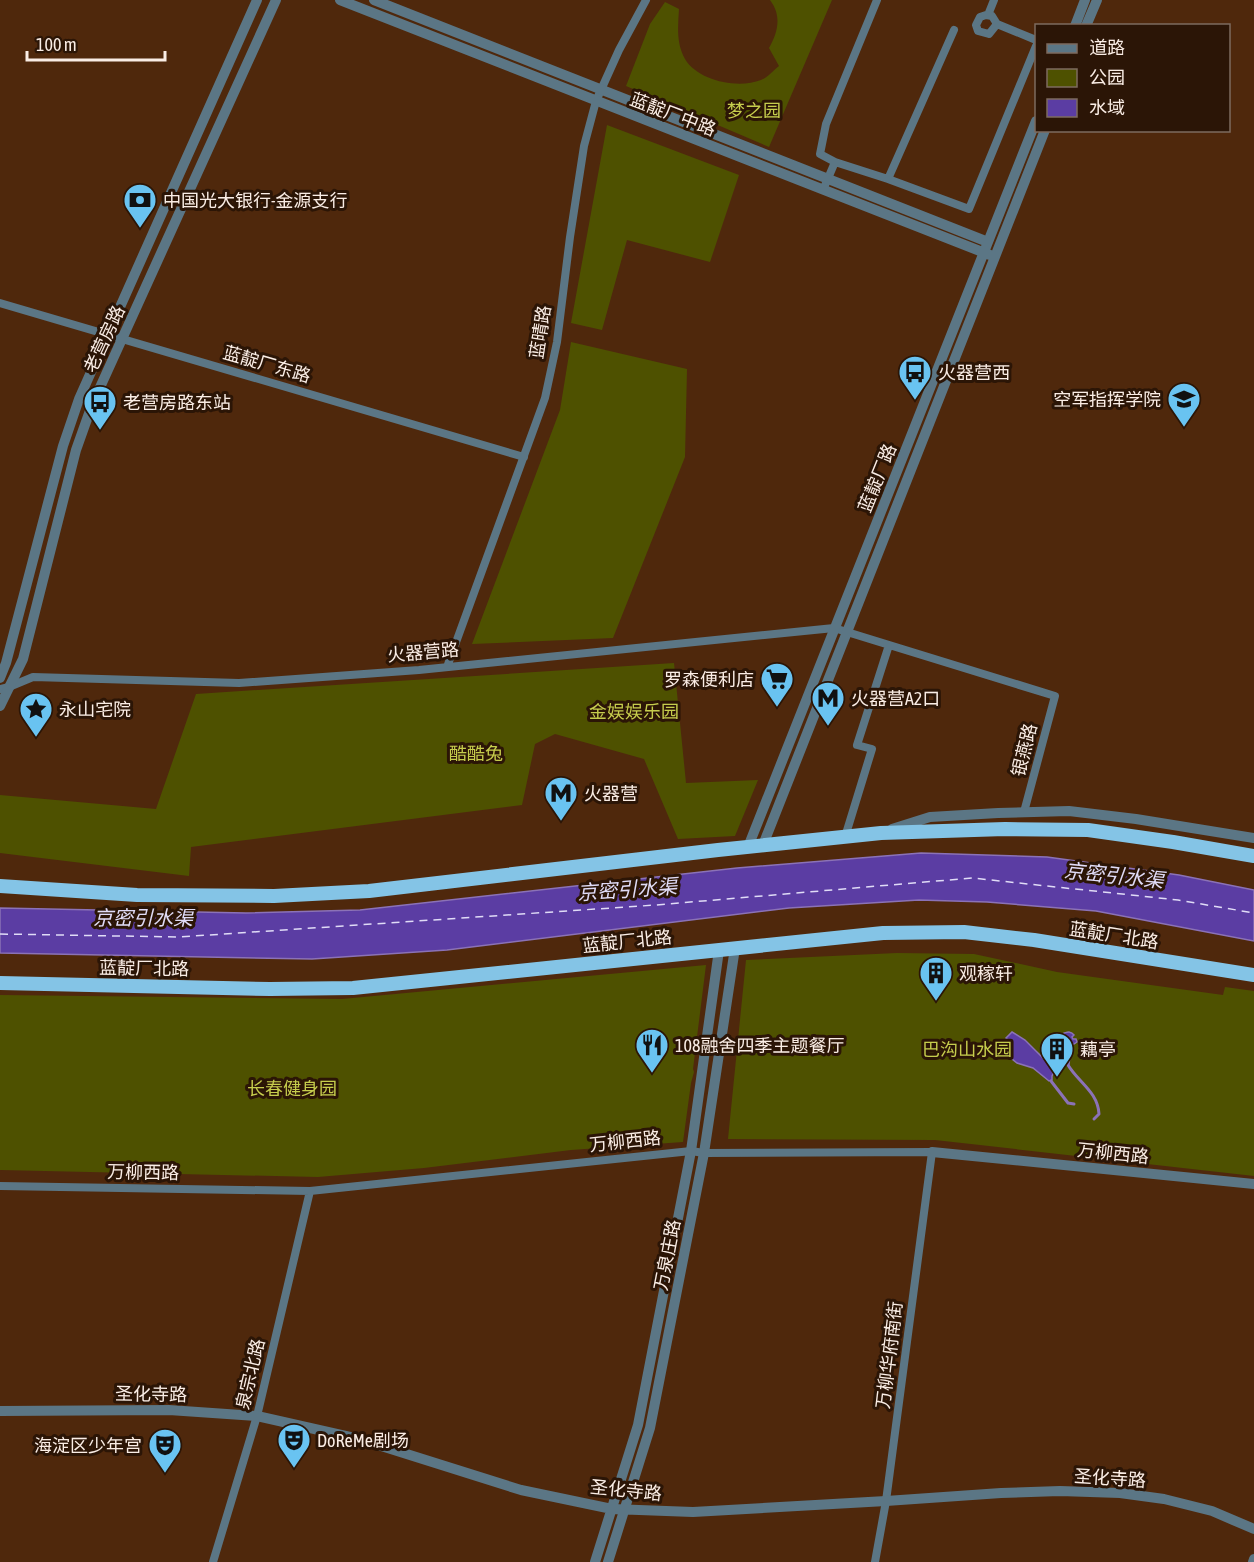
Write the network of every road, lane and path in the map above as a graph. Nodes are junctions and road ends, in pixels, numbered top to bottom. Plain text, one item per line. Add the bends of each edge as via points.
1 (257, 0) edge
2 (276, 0) edge
3 (340, 0) edge
4 (374, 0) edge
5 (646, 0) edge
6 (877, 0) edge
7 (994, 0) edge
8 (1085, 0) edge
9 (1096, 0) edge
10 (988, 15) junction
11 (997, 24) junction
12 (1076, 24) edge
13 (1087, 24) edge
14 (954, 30) dead end
15 (1035, 40) edge
16 (1035, 48) edge
17 (600, 90) junction
18 (596, 101) junction
19 (1035, 124) edge
20 (1044, 132) edge
21 (835, 162) junction
22 (828, 179) junction
23 (888, 179) junction
24 (823, 190) junction
25 (988, 242) junction
26 (999, 246) junction
27 (984, 253) junction
28 (995, 257) junction
29 (0, 303) edge
30 (108, 335) junction
31 (123, 339) junction
32 (524, 458) junction
33 (834, 628) junction
34 (848, 632) junction
35 (889, 645) junction
36 (447, 667) junction
37 (0, 678) edge
38 (4, 688) edge
39 (1054, 696) joint
40 (0, 706) edge
41 (1024, 812) junction
42 (881, 833) junction
43 (845, 837) junction
44 (1254, 838) edge
45 (763, 845) junction
46 (748, 846) junction
47 (1254, 856) edge
48 (0, 886) edge
49 (735, 948) junction
50 (719, 950) junction
51 (1254, 975) edge
52 (0, 983) edge
53 (692, 1151) junction
54 (932, 1152) junction
55 (704, 1153) junction
56 (1254, 1184) edge
57 (0, 1186) edge
58 (310, 1191) junction
59 (0, 1412) edge
60 (257, 1416) junction
61 (886, 1501) junction
62 (612, 1509) junction
63 (625, 1510) junction
64 (1254, 1529) edge
65 (213, 1562) edge
66 (595, 1562) edge
67 (608, 1562) edge
68 (875, 1562) edge

1 - 30 street, 老营房路
2 - 31 street, 老营房路
3 - 18 street, 蓝靛厂中路
4 - 17 street, 蓝靛厂中路
5 - 17 street, 蓝晴路
6 - 21 street via 826,124 820,154
7 - 10 street
8 - 12 street
9 - 13 street
10 - 11 street
10 - 11 street via 980,18 978,31 989,34
11 - 15 street
14 - 23 street
16 - 23 street via 969,209
17 - 18 street, 蓝晴路
17 - 22 street, 蓝靛厂中路
18 - 24 street, 蓝靛厂中路
18 - 32 street, 蓝晴路 via 584,146 557,342 545,398
19 - 25 street, 蓝靛厂路
20 - 26 street, 蓝靛厂路
21 - 22 street
21 - 23 street
22 - 24 street
22 - 25 street, 蓝靛厂中路
24 - 27 street, 蓝靛厂中路
25 - 26 street
25 - 27 street, 蓝靛厂路
26 - 28 street, 蓝靛厂路
27 - 28 street, 蓝靛厂中路
27 - 33 street, 蓝靛厂路
28 - 34 street, 蓝靛厂路
29 - 30 street, 蓝靛厂东路
30 - 31 street, 蓝靛厂东路
30 - 37 street, 老营房路 via 79,399 63,447
31 - 32 street, 蓝靛厂东路
31 - 38 street, 老营房路 via 76,450 23,659
32 - 36 street, 蓝晴路
33 - 34 street, 火器营路
33 - 36 street, 火器营路
33 - 46 street, 蓝靛厂路
34 - 35 street, 火器营路
34 - 45 street, 蓝靛厂路
35 - 39 street, 火器营路
35 - 43 street via 857,745 872,749
36 - 38 street, 火器营路 via 239,683 33,677
38 - 40 street, 老营房路
39 - 41 street, 银燕路
41 - 42 street via 930,817
41 - 44 street via 1069,811
42 - 43 highway
42 - 47 highway via 1088,830
43 - 45 highway
45 - 46 highway
46 - 48 highway via 369,891 274,896 160,895
49 - 50 highway, 蓝靛厂北路
49 - 51 highway, 蓝靛厂北路 via 883,933 964,932
49 - 55 street, 万泉庄路
50 - 52 highway, 蓝靛厂北路 via 353,988
50 - 53 street, 万泉庄路
53 - 55 street, 万柳西路
53 - 58 street, 万柳西路
53 - 62 street, 万泉庄路 via 638,1425
54 - 55 street, 万柳西路
54 - 56 street, 万柳西路
54 - 61 street, 万柳华府南街
55 - 63 street, 万泉庄路 via 650,1428
57 - 58 street, 万柳西路
58 - 60 street, 泉宗北路
59 - 60 street, 圣化寺路 via 169,1410
60 - 62 street, 圣化寺路 via 359,1439 521,1490
60 - 65 street, 泉宗北路
61 - 63 street, 圣化寺路 via 693,1512
61 - 64 street, 圣化寺路 via 1001,1493 1120,1493 1212,1511
61 - 68 street, 万柳华府南街
62 - 63 street, 圣化寺路
62 - 66 street, 万泉庄路
63 - 67 street, 万泉庄路

